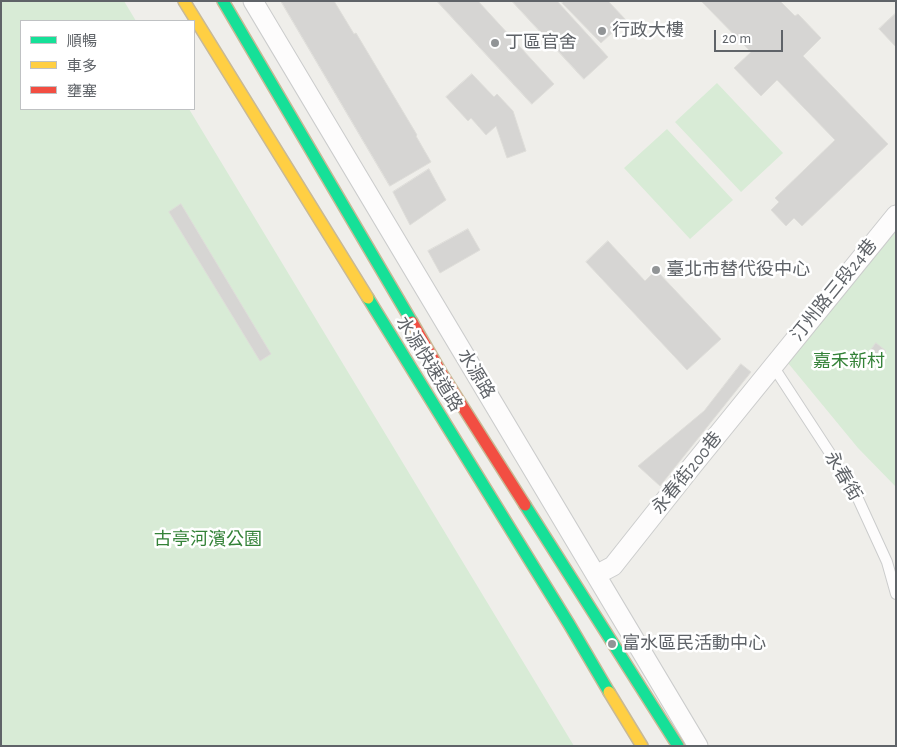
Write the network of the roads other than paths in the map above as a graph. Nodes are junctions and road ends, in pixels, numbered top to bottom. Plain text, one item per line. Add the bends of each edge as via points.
1 (184, 1) edge
2 (222, 1) edge
3 (253, 1) edge
4 (896, 215) edge
5 (773, 366) junction
6 (596, 575) junction
7 (896, 594) edge
8 (617, 706) junction
9 (633, 746) edge
10 (642, 746) edge
11 (678, 746) edge
12 (698, 746) edge

1 - 8 highway, 水源快速道路
2 - 11 highway, 水源快速道路 via 442,374
3 - 6 street, 水源路
4 - 5 street, 汀州路三段24巷
5 - 6 street, 永春街200巷 via 613,566
5 - 7 lane, 永春街 via 854,490 887,562
6 - 12 street, 水源路
8 - 9 highway
8 - 10 highway, 水源快速道路

